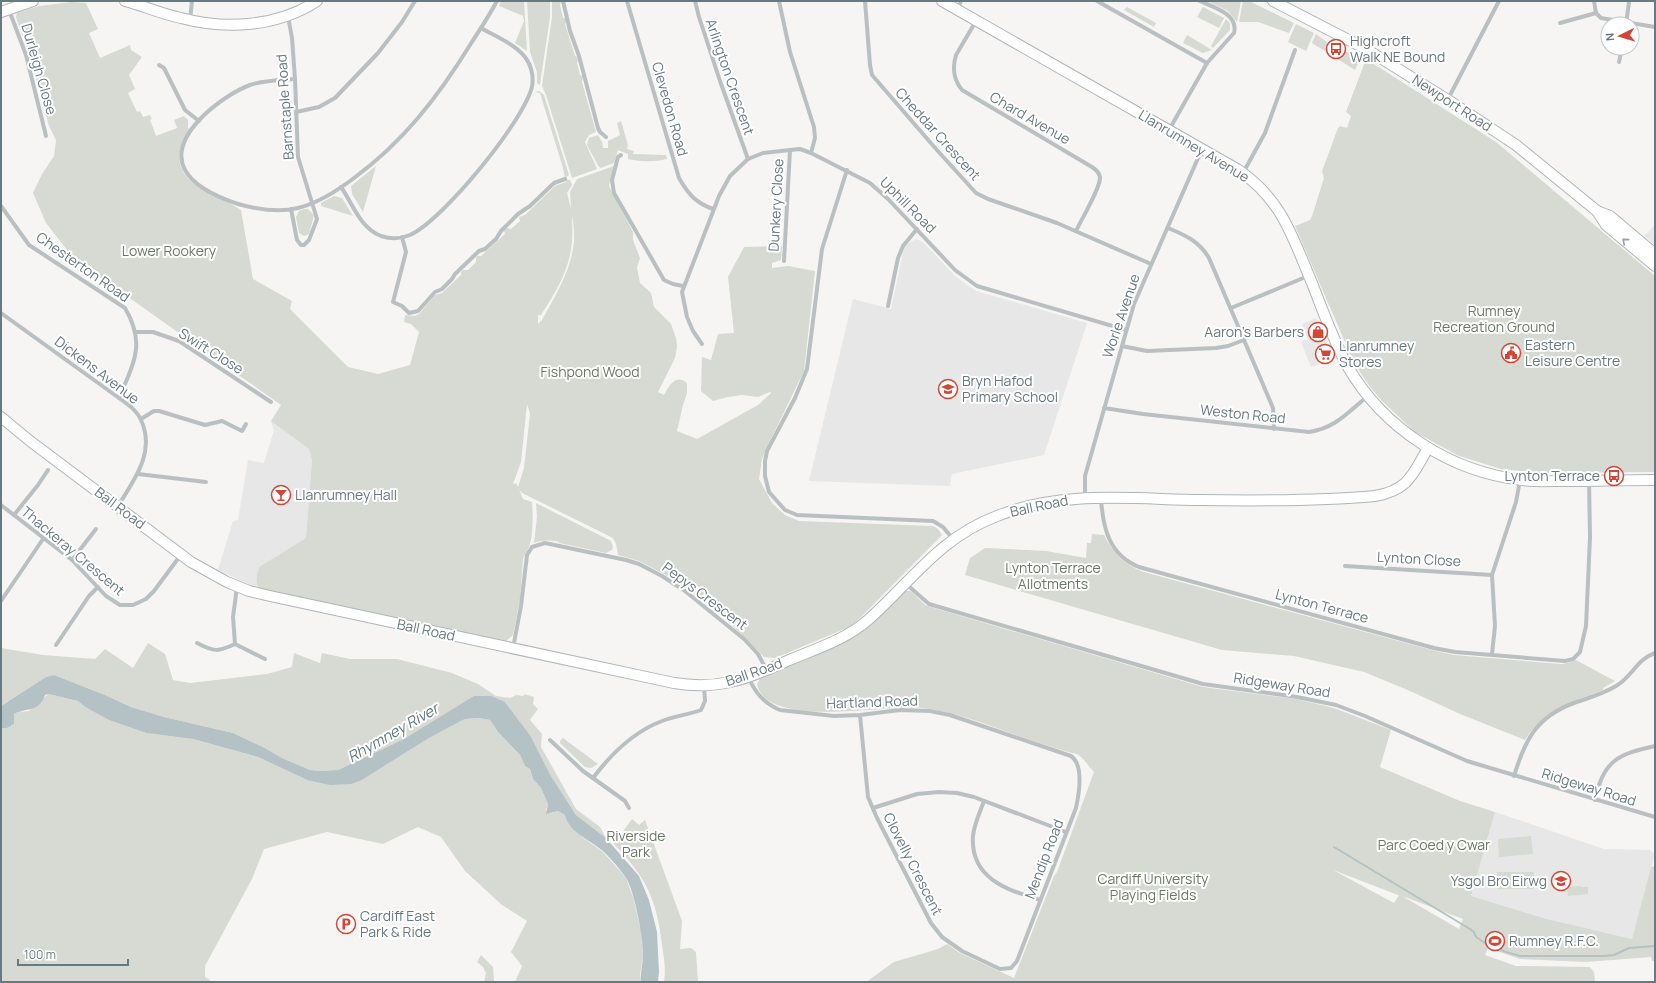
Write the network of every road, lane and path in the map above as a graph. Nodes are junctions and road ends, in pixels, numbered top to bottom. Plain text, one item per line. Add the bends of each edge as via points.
1 (33, 1) edge
2 (125, 1) edge
3 (192, 1) edge
4 (317, 1) edge
5 (415, 1) edge
6 (497, 1) edge
7 (563, 1) edge
8 (627, 1) edge
9 (695, 1) edge
10 (779, 1) edge
11 (864, 1) edge
12 (942, 1) edge
13 (1097, 1) edge
14 (1200, 1) edge
15 (1273, 1) edge
16 (1499, 1) edge
17 (1594, 1) edge
18 (1629, 2) edge
19 (959, 5) edge
20 (5, 10) edge
21 (1596, 13) junction
22 (288, 16) junction
23 (1600, 16) edge
24 (1627, 16) edge
25 (190, 20) junction
26 (976, 20) junction
27 (1560, 23) dead end
28 (1640, 25) edge
29 (481, 28) junction
30 (1655, 28) edge
31 (1295, 50) dead end
32 (1620, 56) edge
33 (1619, 62) dead end
34 (1207, 63) junction
35 (159, 65) dead end
36 (295, 79) junction
37 (1448, 100) junction
38 (296, 112) junction
39 (199, 121) junction
40 (1169, 130) junction
41 (46, 136) dead end
42 (606, 137) dead end
43 (1202, 149) junction
44 (790, 150) junction
45 (811, 152) junction
46 (621, 155) dead end
47 (748, 159) junction
48 (847, 170) junction
49 (1242, 173) junction
50 (565, 179) dead end
51 (341, 187) junction
52 (312, 203) junction
53 (1, 206) edge
54 (292, 209) junction
55 (713, 209) junction
56 (1597, 211) junction
57 (1168, 228) junction
58 (917, 229) junction
59 (1076, 231) junction
60 (402, 237) junction
61 (1655, 254) edge
62 (784, 261) dead end
63 (1151, 264) junction
64 (1655, 266) edge
65 (1309, 276) junction
66 (683, 286) junction
67 (888, 306) dead end
68 (1231, 308) junction
69 (1, 313) edge
70 (1126, 330) junction
71 (135, 332) junction
72 (1244, 340) junction
73 (702, 344) dead end
74 (1122, 346) junction
75 (1368, 396) junction
76 (119, 398) junction
77 (271, 402) dead end
78 (1104, 408) junction
79 (1, 417) edge
80 (141, 419) junction
81 (246, 424) dead end
82 (1274, 429) junction
83 (1428, 448) junction
84 (48, 470) dead end
85 (138, 474) junction
86 (1520, 480) junction
87 (1655, 480) edge
88 (1589, 481) junction
89 (206, 482) dead end
90 (1101, 497) junction
91 (1085, 498) junction
92 (1, 505) edge
93 (118, 506) junction
94 (14, 515) junction
95 (96, 529) dead end
96 (43, 539) junction
97 (952, 539) junction
98 (181, 554) junction
99 (72, 560) junction
100 (1345, 566) dead end
101 (1492, 574) junction
102 (905, 582) junction
103 (98, 587) junction
104 (238, 587) junction
105 (1, 601) edge
106 (197, 643) dead end
107 (235, 644) junction
108 (56, 645) dead end
109 (513, 648) junction
110 (1655, 653) edge
111 (1492, 654) junction
112 (265, 659) dead end
113 (767, 670) junction
114 (748, 677) junction
115 (704, 685) junction
116 (860, 715) junction
117 (550, 740) dead end
118 (1655, 746) edge
119 (1076, 760) joint
120 (1514, 776) junction
121 (593, 778) junction
122 (1595, 800) junction
123 (984, 801) junction
124 (629, 808) dead end
125 (873, 808) junction
126 (1655, 817) edge
127 (1066, 832) junction
128 (1040, 900) junction
129 (1016, 964) joint

1 - 20 street
2 - 25 street
3 - 25 street
4 - 22 street
5 - 38 street via 383,47 335,98 319,107
6 - 29 street
7 - 42 street via 598,128
8 - 55 street, Clevedon Road via 679,178 695,200
9 - 47 street, Arlington Crescent via 698,17
10 - 45 street via 790,52 814,127 815,138
11 - 59 street, Cheddar Crescent via 872,75 969,187 988,199
12 - 19 street, Llanrumney Avenue
13 - 34 street
14 - 34 street via 1225,13 1235,24 1234,33
15 - 37 street, Newport Road via 1366,49
16 - 37 street
17 - 21 street
18 - 24 street
19 - 26 street, Llanrumney Avenue
20 - 41 street, Durleigh Close via 26,55
21 - 23 street
21 - 27 street
22 - 25 street via 246,25
22 - 36 street, Barnstaple Road
26 - 40 street, Llanrumney Avenue
26 - 59 street, Chard Avenue via 954,61 955,79 962,90 1092,167 1100,177
28 - 30 street
29 - 51 street via 438,94 417,120 384,154
29 - 60 street via 524,55 531,68 532,87 494,151 472,179 424,226 412,235
31 - 49 street via 1266,133
32 - 33 street
34 - 40 street
35 - 39 street via 164,68 184,110
36 - 38 street, Barnstaple Road
36 - 39 street via 267,81 243,89 221,101
37 - 56 street, Newport Road via 1516,145
38 - 52 street, Barnstaple Road via 298,157
39 - 54 street via 190,132 182,151 185,170 194,181 220,197 247,206
40 - 43 street, Llanrumney Avenue
43 - 49 street, Llanrumney Avenue
43 - 57 street, Worle Avenue
44 - 45 street, Uphill Road
44 - 47 street, Uphill Road via 762,153
44 - 62 street, Dunkery Close
45 - 48 street, Uphill Road
46 - 66 street via 618,157 612,180 614,193 664,280
47 - 55 street, Uphill Road via 730,176
48 - 58 street, Uphill Road via 878,190
48 - 97 street via 822,249 807,369 768,451 764,468 767,485 769,492 779,504 797,516 932,521 943,527
49 - 65 street, Llanrumney Avenue via 1264,191 1282,214
50 - 60 street via 554,183 518,214 496,239 479,251 442,289 435,292 418,311 413,313 406,312 402,306 393,302 406,252
51 - 52 street
51 - 60 street via 368,228 389,238
52 - 54 street
52 - 54 street, Barnstaple Road via 317,219 309,240 301,246 297,240
53 - 71 street, Chesterton Road via 29,245 125,308
55 - 66 street, Uphill Road
56 - 61 street, Newport Road via 1610,216
64 -> 56 street, Newport Road via 1606,225
57 - 63 street, Worle Avenue
57 - 68 street via 1192,239 1205,251
58 - 67 street via 903,246 898,258
58 - 70 street, Uphill Road via 955,270 977,286
59 - 63 street, Cheddar Crescent
63 - 70 street, Worle Avenue via 1136,297
65 - 68 street
65 - 75 street, Llanrumney Avenue via 1341,352
66 - 73 street, Uphill Road via 682,298 687,317
68 - 72 street
69 - 76 street, Dickens Avenue
70 - 74 street, Worle Avenue
71 - 76 street, Chesterton Road via 135,357
71 - 77 street, Swift Close via 153,332 179,341
72 - 74 street via 1216,348 1146,351
72 - 82 street via 1273,408
74 - 78 street, Worle Avenue
75 - 82 street, Weston Road via 1329,427 1303,432
75 - 83 street, Llanrumney Avenue via 1400,428
76 - 80 street, Dickens Avenue via 133,408
78 - 82 street, Weston Road
78 - 91 street, Worle Avenue via 1085,476
79 - 93 street, Ball Road
80 - 81 street via 159,410 205,425 228,422 242,431
80 - 85 street, Dickens Avenue via 146,438 145,456
83 - 86 street, Llanrumney Avenue via 1477,470
83 - 90 street, Ball Road via 1409,480 1391,492 1374,496 1233,500
84 - 94 street
85 - 89 street
85 - 93 street, Dickens Avenue
86 - 88 street, Llanrumney Avenue
86 - 101 street via 1517,498
87 - 88 street, Llanrumney Avenue
88 - 111 street, Lynton Terrace via 1590,560 1587,615 1580,652 1565,661
90 - 91 street, Ball Road
90 - 111 street, Lynton Terrace via 1108,536 1118,554 1134,565 1434,648
91 - 97 street, Ball Road via 1053,501 1011,511 983,522
92 - 94 street, Thackeray Crescent
93 - 98 street, Ball Road
94 - 96 street, Thackeray Crescent
95 - 99 street
96 - 99 street, Thackeray Crescent
96 - 105 street
97 - 102 street, Ball Road
98 - 103 street, Thackeray Crescent via 154,591 138,604 116,604
98 - 104 street, Ball Road via 209,573
99 - 103 street, Thackeray Crescent
100 - 101 street, Lynton Close
101 - 111 street
102 - 113 street, Ball Road via 854,630
102 - 120 street, Ridgeway Road via 929,604 1187,679 1336,705 1456,757
103 - 108 street via 89,596
104 - 107 street via 233,617
104 - 109 street, Ball Road
106 - 107 street via 215,651
107 - 112 street
109 - 113 street, Pepys Crescent via 526,555 534,546 545,543 626,560 662,576 685,591 744,639 758,654
109 - 115 street, Ball Road via 674,683
110 - 120 street via 1642,659 1629,676 1616,687 1564,707 1543,721 1526,742
113 - 114 street, Ball Road
114 - 115 street, Ball Road
114 - 116 street, Hartland Road via 759,696 776,708 814,714
115 - 121 street via 705,701 701,710 668,719 645,729 617,750
116 - 119 street, Hartland Road via 900,710 941,713 1071,756
116 - 125 street, Clovelly Crescent via 866,787
117 - 121 street
118 - 122 street via 1618,758 1604,775
119 - 127 street, Mendip Road via 1079,768 1078,797
120 - 122 street, Ridgeway Road
121 - 124 street via 625,801
122 - 126 street, Ridgeway Road
123 - 125 street via 969,795 931,792
123 - 127 street
123 - 128 street via 973,836 974,851 980,866 990,879 1002,887
125 - 129 street, Clovelly Crescent via 924,912 939,934 962,951 1000,969 1011,968
127 - 128 street, Mendip Road
128 - 129 street, Mendip Road

